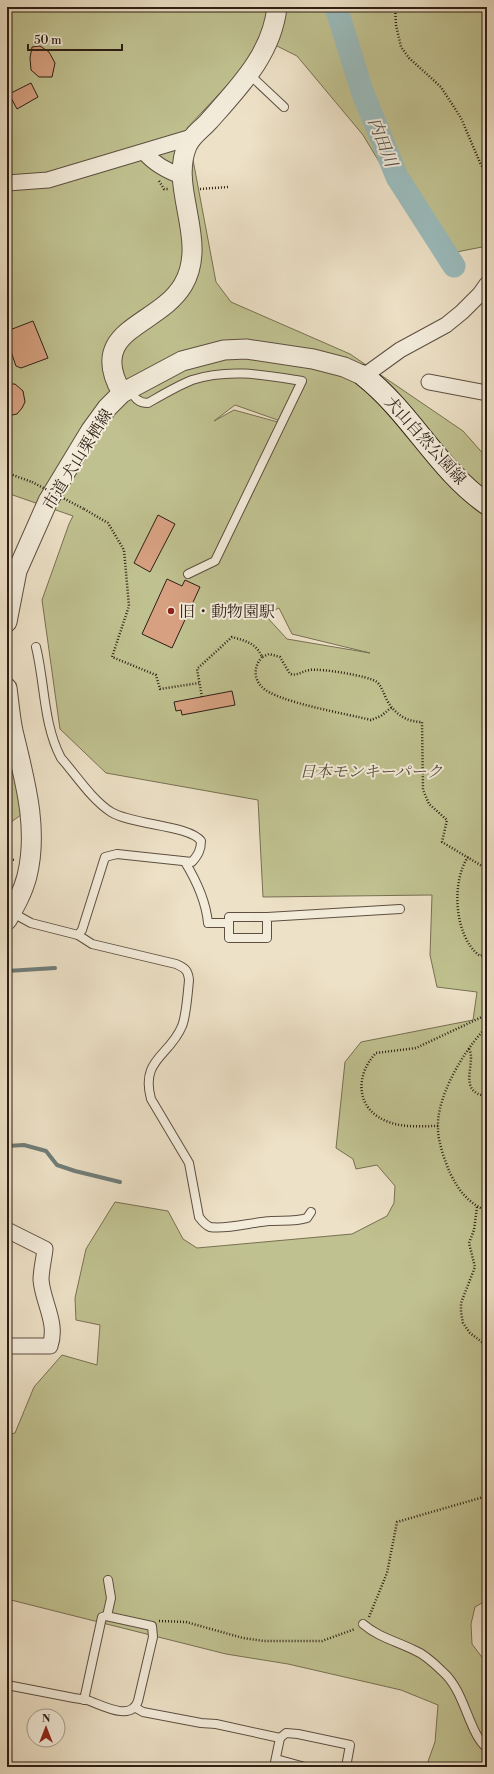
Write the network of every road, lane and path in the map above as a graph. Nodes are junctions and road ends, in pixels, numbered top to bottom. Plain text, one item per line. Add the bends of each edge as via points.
1 (277, 7) edge
2 (395, 7) edge
3 (250, 74) junction
4 (284, 107) dead end
5 (192, 137) junction
6 (144, 152) junction
7 (487, 172) edge
8 (184, 177) junction
9 (7, 183) edge
10 (228, 187) dead end
11 (200, 189) dead end
12 (487, 284) edge
13 (364, 376) junction
14 (429, 382) dead end
15 (125, 391) junction
16 (487, 393) edge
17 (7, 472) edge
18 (487, 504) edge
19 (12, 569) edge
20 (188, 574) dead end
21 (7, 622) edge
22 (36, 647) dead end
23 (262, 657) junction
24 (199, 683) junction
25 (7, 688) edge
26 (202, 697) dead end
27 (392, 707) junction
28 (468, 857) junction
29 (184, 862) junction
30 (487, 869) edge
31 (400, 909) dead end
32 (9, 916) edge
33 (267, 917) junction
34 (229, 923) junction
35 (78, 935) junction
36 (487, 953) edge
37 (487, 1009) edge
38 (485, 1016) edge
39 (482, 1032) dead end
40 (469, 1049) junction
41 (487, 1096) edge
42 (438, 1126) junction
43 (477, 1207) junction
44 (487, 1211) edge
45 (311, 1212) dead end
46 (7, 1230) edge
47 (7, 1346) edge
48 (487, 1346) edge
49 (487, 1496) edge
50 (108, 1580) dead end
51 (107, 1616) junction
52 (363, 1624) junction
53 (152, 1626) junction
54 (7, 1685) edge
55 (84, 1700) junction
56 (136, 1708) junction
57 (280, 1738) junction
58 (487, 1748) edge
59 (275, 1763) edge
60 (305, 1767) edge
61 (346, 1767) edge

1 - 3 street via 275,22 260,60
2 - 7 path via 401,47 409,58 441,87 461,118 481,165
3 - 4 lane
3 - 5 street via 203,129
5 - 6 street
5 - 8 street via 183,163
6 - 8 street via 167,170
6 - 9 street via 48,180
8 - 15 street via 193,246 191,269 183,286 168,303 122,337 113,349 113,378
10 - 11 path
12 - 13 street via 480,294 446,325 400,350
13 - 15 street, 市道 犬山栗栖線 via 344,367 312,359 246,349 224,350 182,361
13 - 18 main road, 犬山自然公園線 via 382,391 452,473
14 - 16 street
15 - 19 street, 市道 犬山栗栖線 via 107,408 91,430 48,501
15 - 20 lane via 141,403 148,403 191,381 230,372 302,381 215,561
17 - 24 path, bridge via 32,482 108,523 124,550 128,606 112,657 156,675 160,689
19 - 21 street, 市道 犬山栗栖線
22 - 29 lane via 46,709 61,758 100,804 112,812 132,820 198,836 201,849 192,862
23 - 24 path via 258,648 232,637 197,669
23 - 27 path via 269,654 280,657 290,674 296,675 310,670 363,677 376,682
23 - 27 path via 255,668 256,677 262,687 281,697 371,720
24 - 26 path
25 - 32 street via 32,833 26,877
27 - 28 path via 398,715 413,722 422,722 423,790 430,804 447,820 442,842
28 - 30 path
28 - 36 path via 460,883 458,922 472,950 480,956
29 - 34 lane via 207,912 208,923
29 - 35 lane via 117,854 106,856 82,930
31 - 33 lane
32 - 35 lane
33 - 34 lane via 229,917
33 - 34 lane via 267,938 229,938
35 - 45 lane via 92,944 176,964 185,968 189,974 183,1025 150,1071 148,1088 151,1099 189,1163 199,1217 204,1223 210,1227 221,1227 301,1220 307,1218
37 - 38 path
38 - 42 path via 416,1048 376,1053 363,1070 360,1082 363,1099 368,1108 379,1117 399,1125
39 - 40 path
40 - 41 path via 470,1084 477,1093
40 - 42 path via 452,1076
42 - 43 path via 448,1167 458,1190
43 - 44 path
43 - 48 path via 474,1230 469,1243 475,1267 461,1303 461,1312 463,1323 470,1333
46 - 47 street via 45,1249 41,1280 53,1336 50,1346
49 - 52 path via 397,1522 387,1573 374,1607
50 - 51 lane via 111,1598
51 - 53 lane
51 - 55 lane via 102,1617 100,1621
52 - 53 path via 352,1631 322,1641 264,1641 243,1638 186,1622 155,1622
52 - 58 lane via 372,1632 416,1650 444,1673 464,1703 478,1736
53 - 56 lane via 153,1637
54 - 55 lane
55 - 56 lane via 122,1712
56 - 57 lane via 142,1712
57 - 59 lane
57 - 61 lane via 286,1733 298,1734 350,1745
59 - 60 lane

